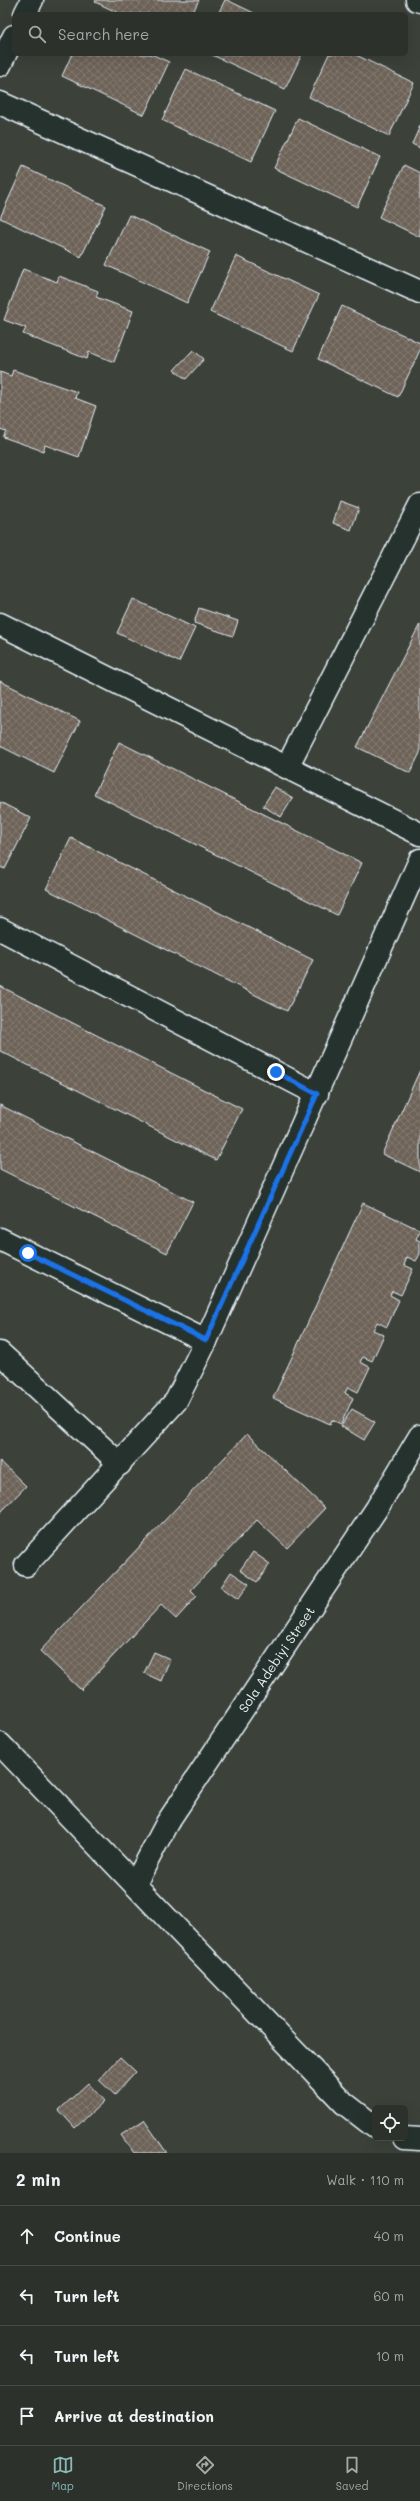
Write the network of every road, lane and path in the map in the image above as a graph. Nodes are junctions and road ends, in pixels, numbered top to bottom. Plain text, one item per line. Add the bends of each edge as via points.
1 (32, 0) edge
2 (417, 0) edge
3 (420, 1) edge
4 (26, 12) edge
5 (12, 40) edge
6 (0, 64) edge
7 (0, 103) edge
8 (420, 292) edge
9 (420, 505) edge
10 (0, 624) edge
11 (287, 767) junction
12 (420, 834) edge
13 (420, 860) edge
14 (0, 929) edge
15 (317, 1094) junction
16 (0, 1239) edge
17 (206, 1340) junction
18 (0, 1353) edge
19 (420, 1436) edge
20 (120, 1464) junction
21 (26, 1565) dead end
22 (0, 1744) edge
23 (135, 1884) junction
24 (372, 2125) edge
25 (408, 2138) edge
26 (420, 2138) edge

1 - 4 street
2 - 3 street
5 - 6 street
7 - 8 street
9 - 11 street
10 - 11 street
11 - 12 street
13 - 15 street
14 - 15 street
15 - 17 street
16 - 17 street
17 - 20 street via 176,1401
18 - 20 street
19 - 23 street, Sola Adebiyi Street via 378,1508 167,1823
20 - 21 street
22 - 23 street
23 - 24 street via 344,2103
25 - 26 street

